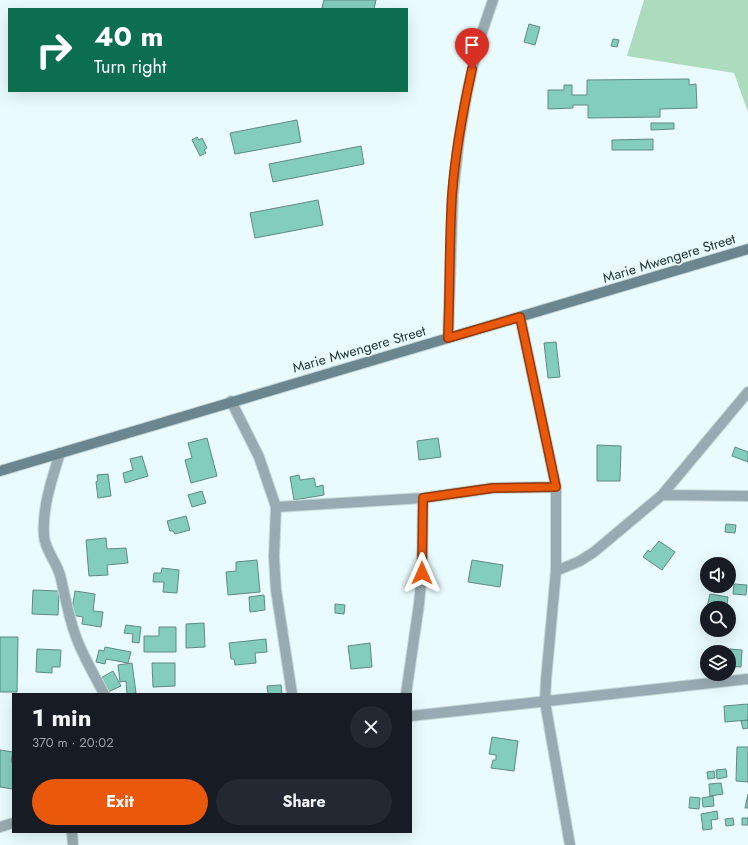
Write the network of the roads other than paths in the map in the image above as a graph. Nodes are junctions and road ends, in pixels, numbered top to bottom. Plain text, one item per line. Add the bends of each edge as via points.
1 (493, 0) edge
2 (748, 249) edge
3 (520, 317) junction
4 (448, 338) junction
5 (748, 392) edge
6 (231, 401) junction
7 (60, 453) junction
8 (0, 471) edge
9 (556, 487) junction
10 (662, 496) junction
11 (748, 496) edge
12 (423, 498) junction
13 (276, 507) junction
14 (556, 571) junction
15 (748, 679) edge
16 (103, 693) edge
17 (292, 693) edge
18 (406, 693) edge
19 (545, 702) junction
20 (412, 716) edge
21 (12, 823) edge
22 (0, 827) edge
23 (72, 833) edge
24 (73, 845) edge
25 (570, 845) edge

1 - 4 street via 478,44 459,140 452,194
2 - 3 main road, Marie Mwengere Street
3 - 4 main road, Marie Mwengere Street
3 - 9 street
4 - 6 main road, Marie Mwengere Street
5 - 10 street
6 - 7 main road, Marie Mwengere Street
6 - 13 street via 259,457
7 - 8 main road, Marie Mwengere Street
7 - 16 street via 49,487 44,538 60,574 75,635
9 - 12 street via 493,488
9 - 14 street
10 - 11 street
10 - 14 street via 594,552
12 - 13 street
12 - 18 street via 420,604
13 - 17 street via 276,590
14 - 19 street
15 - 19 street
19 - 20 street
19 - 25 street
21 - 22 street
23 - 24 street

